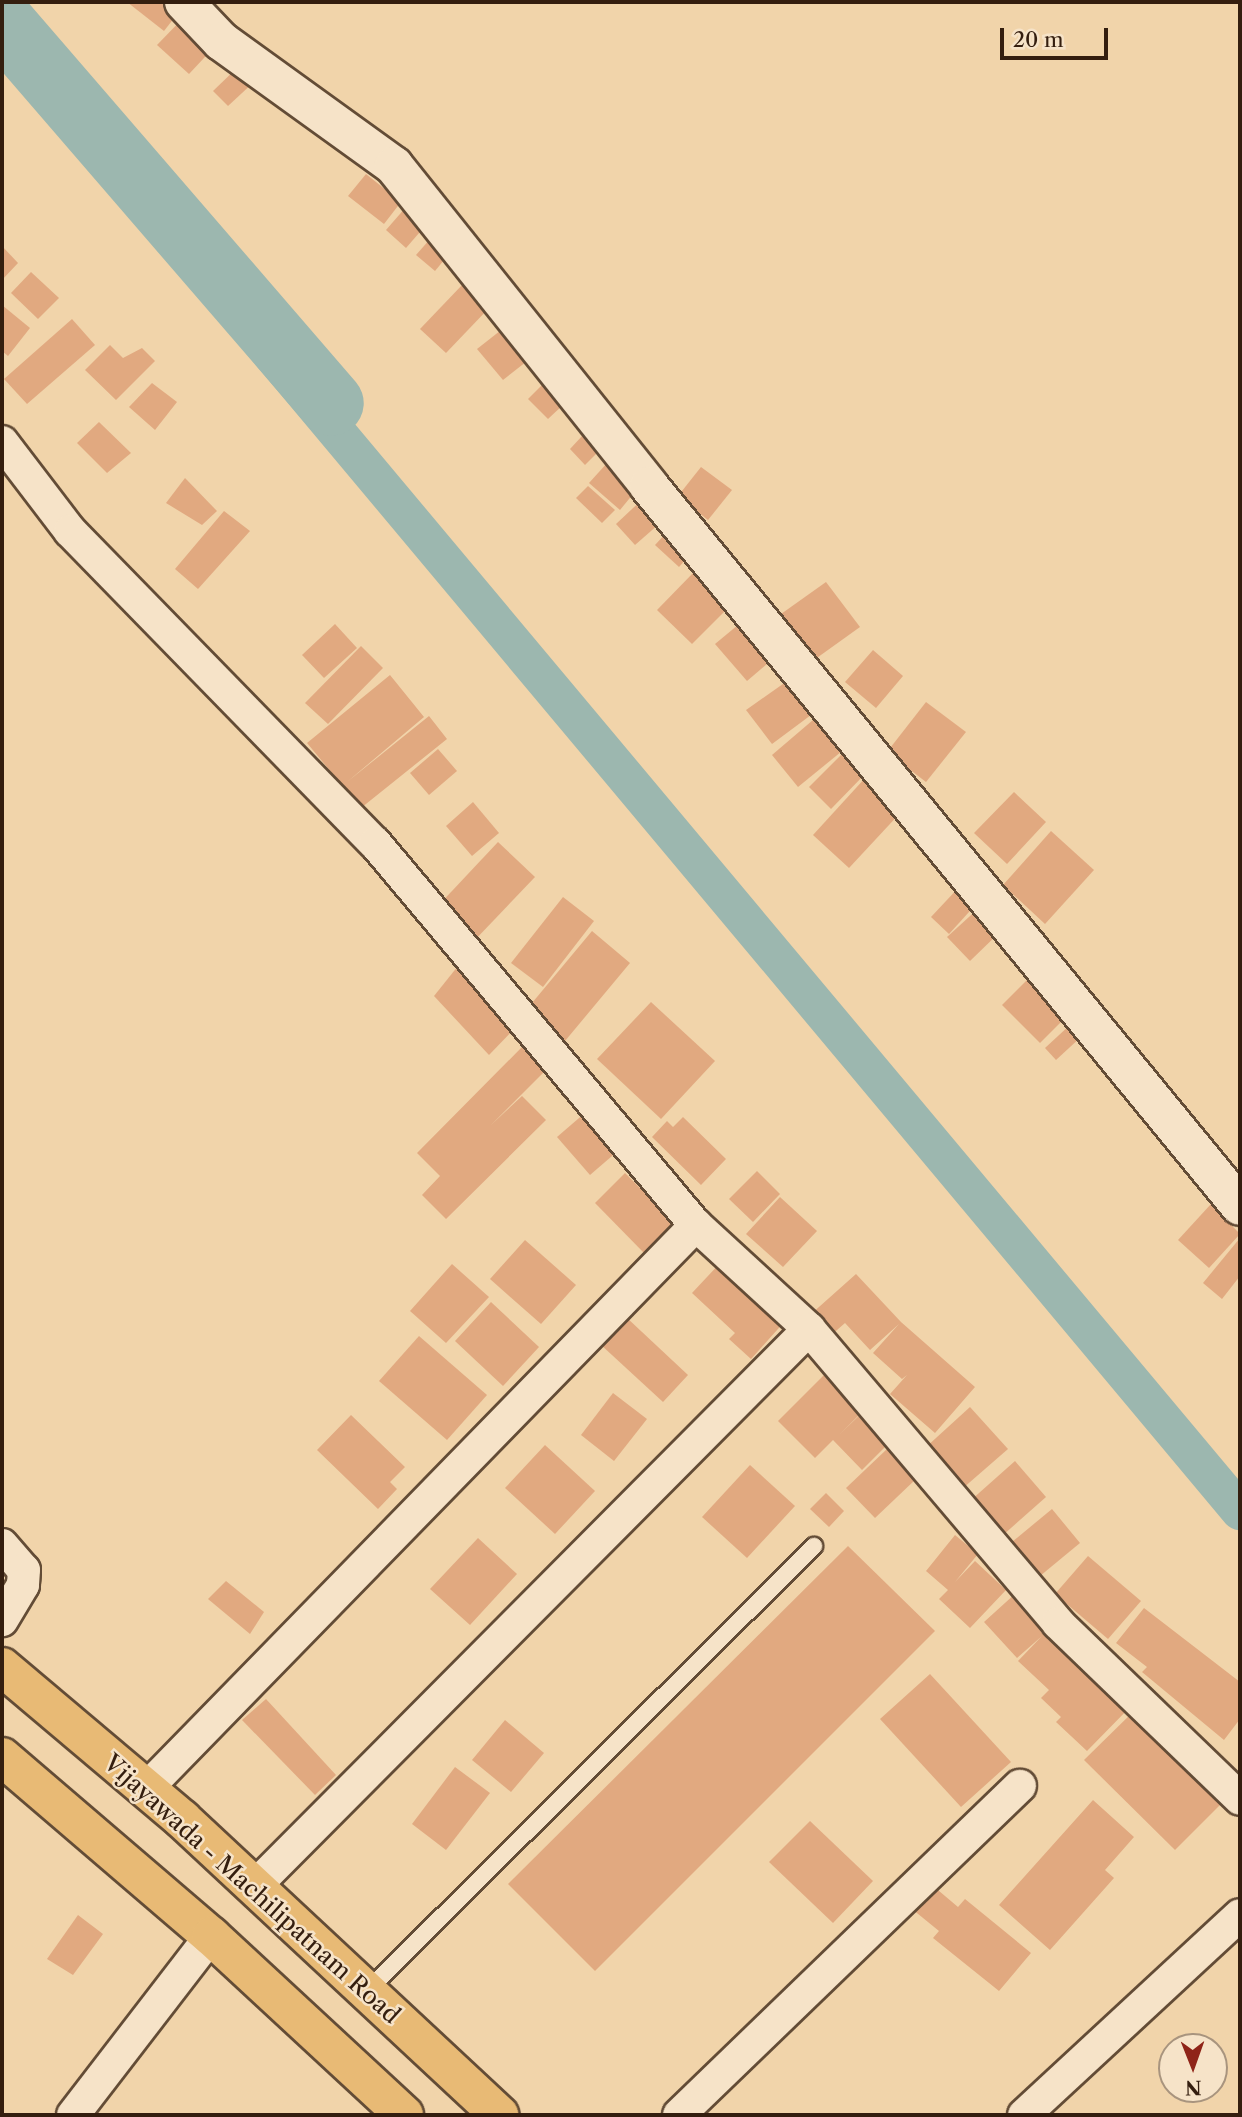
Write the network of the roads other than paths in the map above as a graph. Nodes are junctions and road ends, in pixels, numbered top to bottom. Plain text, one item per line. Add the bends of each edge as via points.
1 (184, 2) edge
2 (2, 442) edge
3 (1240, 1206) edge
4 (696, 1225) junction
5 (809, 1329) junction
6 (2, 1545) edge
7 (814, 1546) dead end
8 (2, 1619) edge
9 (2, 1667) edge
10 (4, 1762) edge
11 (1020, 1786) dead end
12 (146, 1789) junction
13 (1240, 1799) edge
14 (254, 1887) junction
15 (1240, 1915) edge
16 (211, 1936) junction
17 (366, 1992) junction
18 (73, 2115) edge
19 (404, 2115) edge
20 (499, 2115) edge
21 (679, 2115) edge
22 (1024, 2115) edge

1 - 3 street via 220,41 394,166 649,486
2 - 4 street via 70,531 375,843
4 - 5 street
4 - 12 street
5 - 13 street via 1058,1623
5 - 14 street
6 - 8 street via 24,1570 23,1585
7 - 17 lane
9 - 12 highway, Vijayawada - Machilipatnam Road
10 - 16 highway
11 - 21 street
12 - 14 highway, Vijayawada - Machilipatnam Road
14 - 17 highway, Vijayawada - Machilipatnam Road
15 - 22 street
16 - 18 street
16 - 19 highway
17 - 20 highway, Vijayawada - Machilipatnam Road

